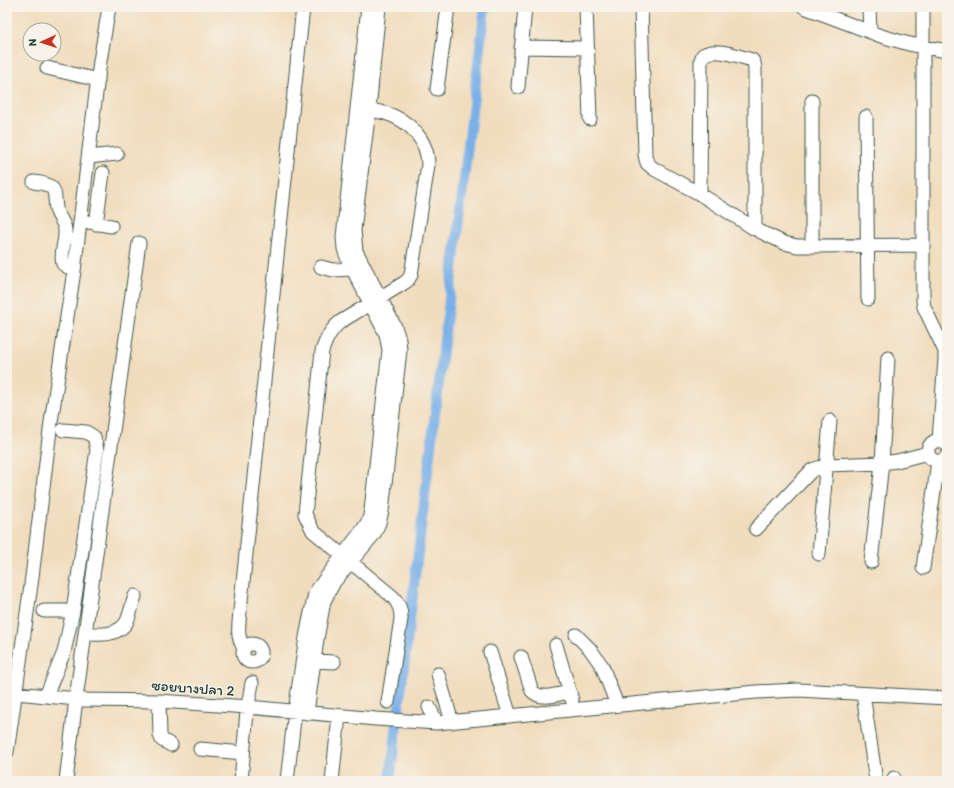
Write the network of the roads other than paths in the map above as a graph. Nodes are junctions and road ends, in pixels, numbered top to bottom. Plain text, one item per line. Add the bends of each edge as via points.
1 (109, 7) edge
2 (303, 7) edge
3 (368, 7) edge
4 (379, 7) edge
5 (448, 7) edge
6 (525, 7) edge
7 (586, 7) edge
8 (641, 7) edge
9 (869, 7) edge
10 (923, 7) edge
11 (809, 8) edge
12 (870, 32) junction
13 (521, 47) junction
14 (924, 47) junction
15 (587, 48) junction
16 (947, 51) edge
17 (47, 68) dead end
18 (98, 80) junction
19 (518, 87) dead end
20 (437, 89) dead end
21 (812, 100) dead end
22 (363, 109) junction
23 (866, 117) dead end
24 (590, 119) dead end
25 (118, 154) dead end
26 (88, 157) junction
27 (103, 173) dead end
28 (34, 182) dead end
29 (700, 194) junction
30 (81, 220) junction
31 (96, 224) junction
32 (111, 226) dead end
33 (755, 229) junction
34 (138, 243) dead end
35 (923, 245) junction
36 (812, 246) junction
37 (867, 246) junction
38 (321, 267) dead end
39 (352, 269) junction
40 (74, 271) junction
41 (868, 299) dead end
42 (374, 301) junction
43 (888, 358) dead end
44 (830, 421) dead end
45 (63, 430) dead end
46 (943, 443) edge
47 (937, 457) edge
48 (882, 463) junction
49 (827, 465) junction
50 (756, 529) dead end
51 (819, 554) dead end
52 (347, 558) junction
53 (871, 562) dead end
54 (923, 568) dead end
55 (134, 596) dead end
56 (44, 611) dead end
57 (73, 611) junction
58 (85, 633) junction
59 (576, 635) dead end
60 (311, 638) junction
61 (556, 646) dead end
62 (490, 652) dead end
63 (521, 657) dead end
64 (314, 661) junction
65 (334, 662) dead end
66 (438, 674) dead end
67 (569, 692) junction
68 (11, 693) edge
69 (863, 694) junction
70 (46, 696) junction
71 (947, 698) edge
72 (76, 699) junction
73 (159, 701) junction
74 (388, 702) dead end
75 (617, 705) junction
76 (248, 707) junction
77 (429, 707) dead end
78 (574, 709) junction
79 (301, 712) junction
80 (339, 716) junction
81 (510, 716) junction
82 (452, 722) junction
83 (437, 723) junction
84 (171, 746) dead end
85 (200, 749) dead end
86 (7, 752) edge
87 (243, 753) junction
88 (66, 781) edge
89 (240, 781) edge
90 (287, 781) edge
91 (332, 781) edge
92 (876, 781) edge

1 - 18 street
2 - 76 street via 238,633 239,641 244,648 243,656 250,662 253,673
3 - 22 street
4 - 22 street
5 - 20 street
6 - 13 street
7 - 15 street
8 - 29 street via 645,159 654,169
9 - 12 street
10 - 14 street
11 - 12 street
12 - 14 street
13 - 15 street
13 - 19 street
14 - 16 street
14 - 35 street
15 - 24 street
17 - 18 street
18 - 26 street
21 - 36 street
22 - 39 street via 343,237 344,249
22 - 42 street via 354,230 356,251
22 - 42 street via 385,113 408,125 417,133 428,156 412,275
23 - 37 street
25 - 26 street
26 - 30 street
27 - 31 street
28 - 40 street via 52,188 57,213 66,233 61,257 63,264
29 - 33 street
29 - 33 street via 701,60 703,55 722,52 752,60 755,68
30 - 31 street
30 - 40 street
31 - 32 street
33 - 36 street via 784,244
34 - 58 street
35 - 37 street
35 - 46 street via 924,307 945,351
36 - 37 street
37 - 41 street
38 - 39 street via 333,270
39 - 42 street
40 - 68 street via 51,422 31,585
42 - 52 street via 386,334 389,357 369,520
42 - 52 street via 340,322 332,329 326,340 322,352 305,504 305,514 313,531
43 - 48 street
44 - 49 street
45 - 57 street via 86,432 94,437 97,450
46 - 47 street via 931,442 929,446
47 - 48 street
47 - 54 street
48 - 49 street
48 - 53 street
49 - 50 street via 812,470
49 - 51 street
52 - 60 street via 315,593
52 - 74 street via 393,597 401,611
55 - 58 street via 126,623 121,627 106,634
56 - 57 street
57 - 70 street via 64,652
58 - 72 street
59 - 75 street via 602,666
60 - 64 street
60 - 79 street
61 - 67 street
62 - 81 street
63 - 67 street via 535,694 545,696
64 - 65 street
64 - 79 street
66 - 82 street
67 - 78 street
68 - 70 street, ซอยบางปลา 2
68 - 86 street
69 - 71 street, ซอยบางปลา 2
69 - 75 street, ซอยบางปลา 2 via 798,690
69 - 92 street
70 - 72 street, ซอยบางปลา 2
72 - 73 street, ซอยบางปลา 2
72 - 88 street
73 - 76 street, ซอยบางปลา 2
73 - 84 street via 160,735 162,740
75 - 78 street, ซอยบางปลา 2
76 - 79 street, ซอยบางปลา 2
76 - 87 street
77 - 83 street
78 - 81 street, ซอยบางปลา 2
79 - 80 street, ซอยบางปลา 2
79 - 90 street
80 - 83 street, ซอยบางปลา 2
80 - 91 street
81 - 82 street, ซอยบางปลา 2
82 - 83 street, ซอยบางปลา 2
85 - 87 street
87 - 89 street

